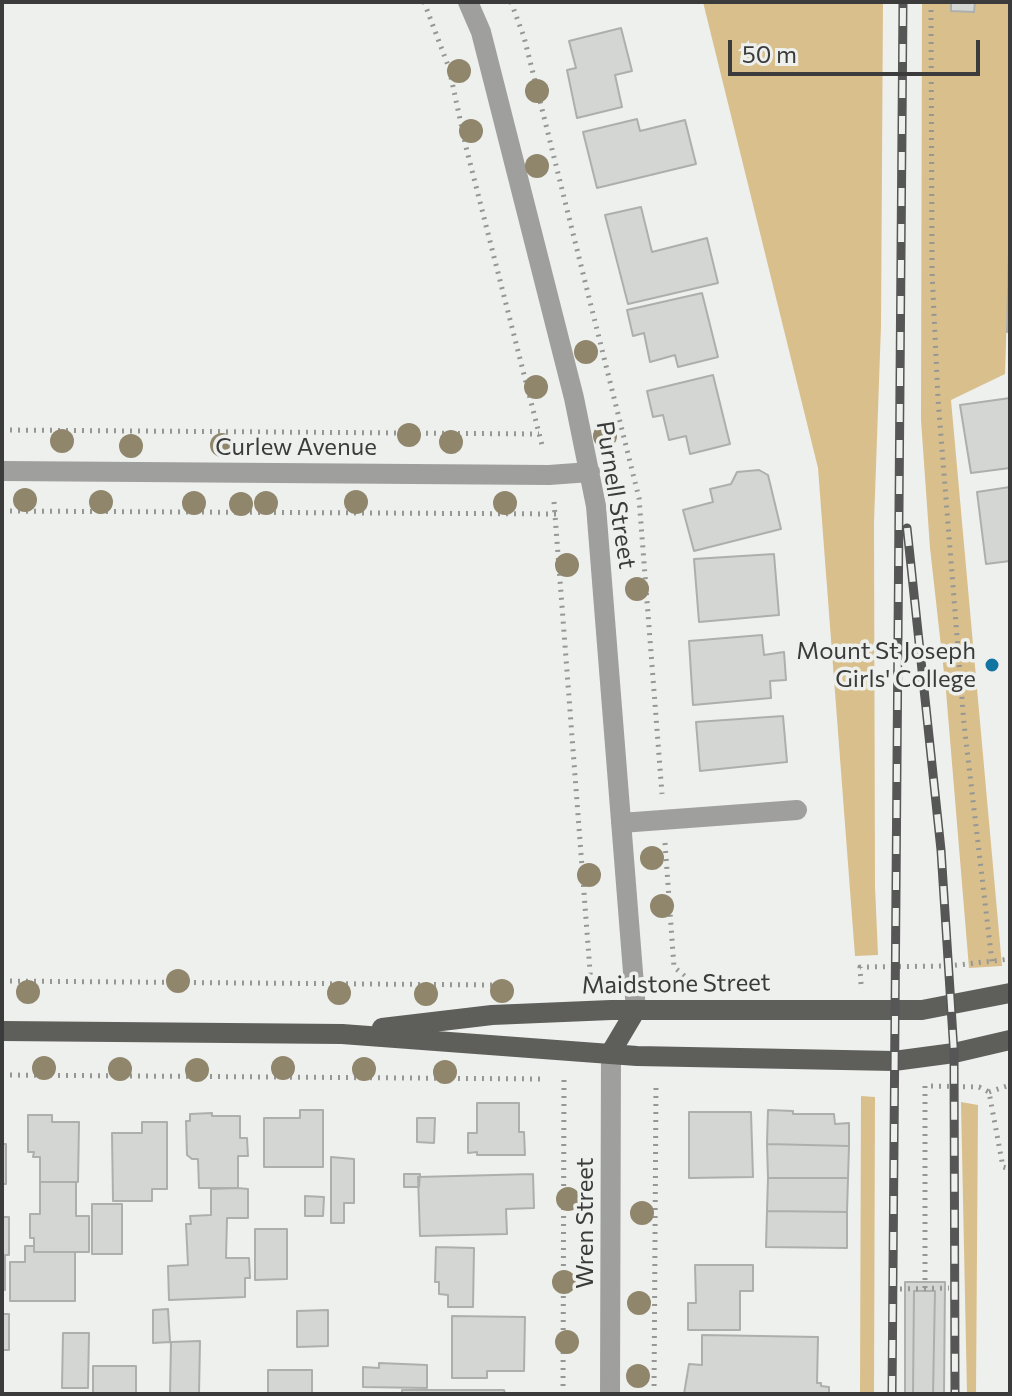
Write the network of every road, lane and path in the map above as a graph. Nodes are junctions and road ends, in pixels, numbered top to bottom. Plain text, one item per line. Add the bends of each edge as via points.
1 (424, 2) edge
2 (468, 2) edge
3 (931, 2) edge
4 (2, 430) edge
5 (539, 434) junction
6 (2, 471) edge
7 (590, 472) junction
8 (549, 475) junction
9 (2, 511) edge
10 (557, 514) junction
11 (797, 810) dead end
12 (664, 820) junction
13 (621, 823) junction
14 (1010, 959) edge
15 (992, 962) junction
16 (2, 981) edge
17 (577, 984) dead end
18 (500, 985) dead end
19 (695, 985) dead end
20 (846, 986) dead end
21 (1003, 996) edge
22 (636, 1010) junction
23 (2, 1031) edge
24 (342, 1034) junction
25 (1010, 1040) edge
26 (611, 1052) junction
27 (2, 1075) edge
28 (564, 1079) junction
29 (611, 1079) junction
30 (661, 1079) dead end
31 (909, 1083) dead end
32 (925, 1085) junction
33 (1010, 1085) edge
34 (989, 1092) junction
35 (1010, 1169) edge
36 (925, 1288) junction
37 (949, 1288) dead end
38 (900, 1289) dead end
39 (563, 1394) edge
40 (610, 1394) edge
41 (654, 1394) edge

1 - 5 path via 449,68
2 - 7 street, Purnell Street via 481,32
3 - 15 path via 932,271 941,454 964,724
4 - 5 path
5 - 8 path
6 - 8 street, Curlew Avenue
7 - 8 street, Curlew Avenue
7 - 13 street, Purnell Street via 601,548
8 - 10 path
9 - 10 path
10 - 17 path via 593,984
11 - 12 street
12 - 13 street
12 - 19 path via 674,967
13 - 22 street, Purnell Street
14 - 15 path
15 - 20 path via 860,967 861,986
15 - 21 path
16 - 18 path
21 - 22 main road, Maidstone Street via 922,1010
22 - 24 main road, Maidstone Street via 492,1015
22 - 26 main road
23 - 24 main road, Maidstone Street
24 - 26 main road, Maidstone Street
25 - 26 main road, Maidstone Street via 894,1061
26 - 29 street, Wren Street
27 - 28 path
28 - 29 path
28 - 39 path
29 - 40 street, Wren Street
30 - 41 path via 656,1080
31 - 32 path
32 - 34 path
32 - 36 path
33 - 34 path
34 - 35 path via 1003,1167
36 - 37 path
36 - 38 path

